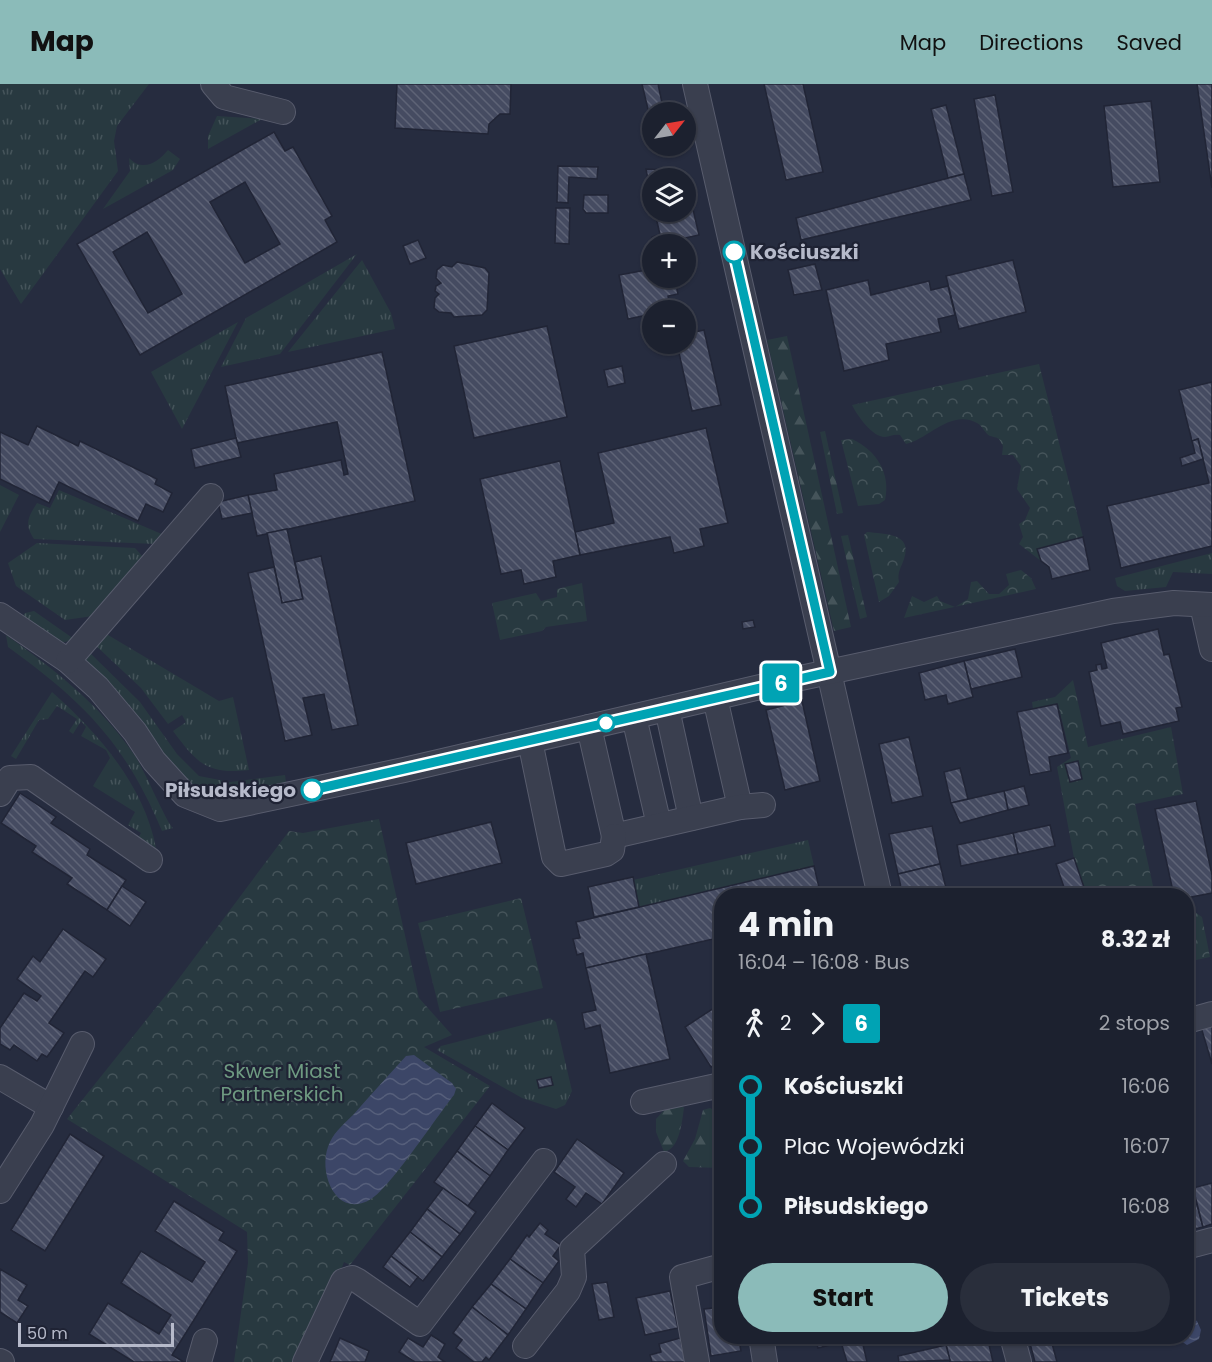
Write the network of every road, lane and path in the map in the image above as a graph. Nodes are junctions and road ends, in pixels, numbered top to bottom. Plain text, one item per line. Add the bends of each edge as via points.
1 (695, 84) edge
2 (213, 85) edge
3 (283, 112) dead end
4 (211, 496) dead end
5 (1207, 605) edge
6 (0, 615) edge
7 (1212, 649) edge
8 (68, 661) junction
9 (830, 672) junction
10 (716, 698) junction
11 (667, 709) junction
12 (634, 717) junction
13 (589, 727) junction
14 (530, 741) junction
15 (0, 794) edge
16 (691, 818) junction
17 (660, 825) junction
18 (614, 836) junction
19 (150, 860) dead end
20 (878, 888) edge
21 (1212, 1014) edge
22 (1194, 1019) edge
23 (82, 1044) dead end
24 (0, 1077) edge
25 (714, 1087) edge
26 (643, 1102) dead end
27 (47, 1116) junction
28 (544, 1161) dead end
29 (664, 1164) dead end
30 (0, 1191) edge
31 (1212, 1240) edge
32 (1194, 1245) edge
33 (714, 1268) edge
34 (762, 1344) edge
35 (1014, 1344) edge
36 (525, 1346) dead end
37 (305, 1362) edge
38 (697, 1362) edge
39 (765, 1362) edge
40 (1018, 1362) edge

1 - 9 street
2 - 3 street via 224,97 239,103
4 - 8 street
5 - 7 street
5 - 9 street via 1174,603 1126,608
6 - 8 street
8 - 14 street via 98,688 185,795 220,809
9 - 10 street
9 - 20 street
10 - 11 street
10 - 16 street via 752,806
11 - 12 street
11 - 16 street
12 - 13 street
12 - 17 street
13 - 14 street
13 - 18 street
14 - 18 street via 554,857 561,864 606,854 612,850
15 - 19 street via 10,778 31,777
16 - 17 street
17 - 18 street
21 - 22 street
23 - 27 street
24 - 27 street
25 - 26 street
27 - 30 street
28 - 37 street via 420,1324 352,1278 343,1281
29 - 36 street via 573,1249 574,1277 568,1291
31 - 32 street
33 - 38 street via 682,1277
34 - 39 street
35 - 40 street

